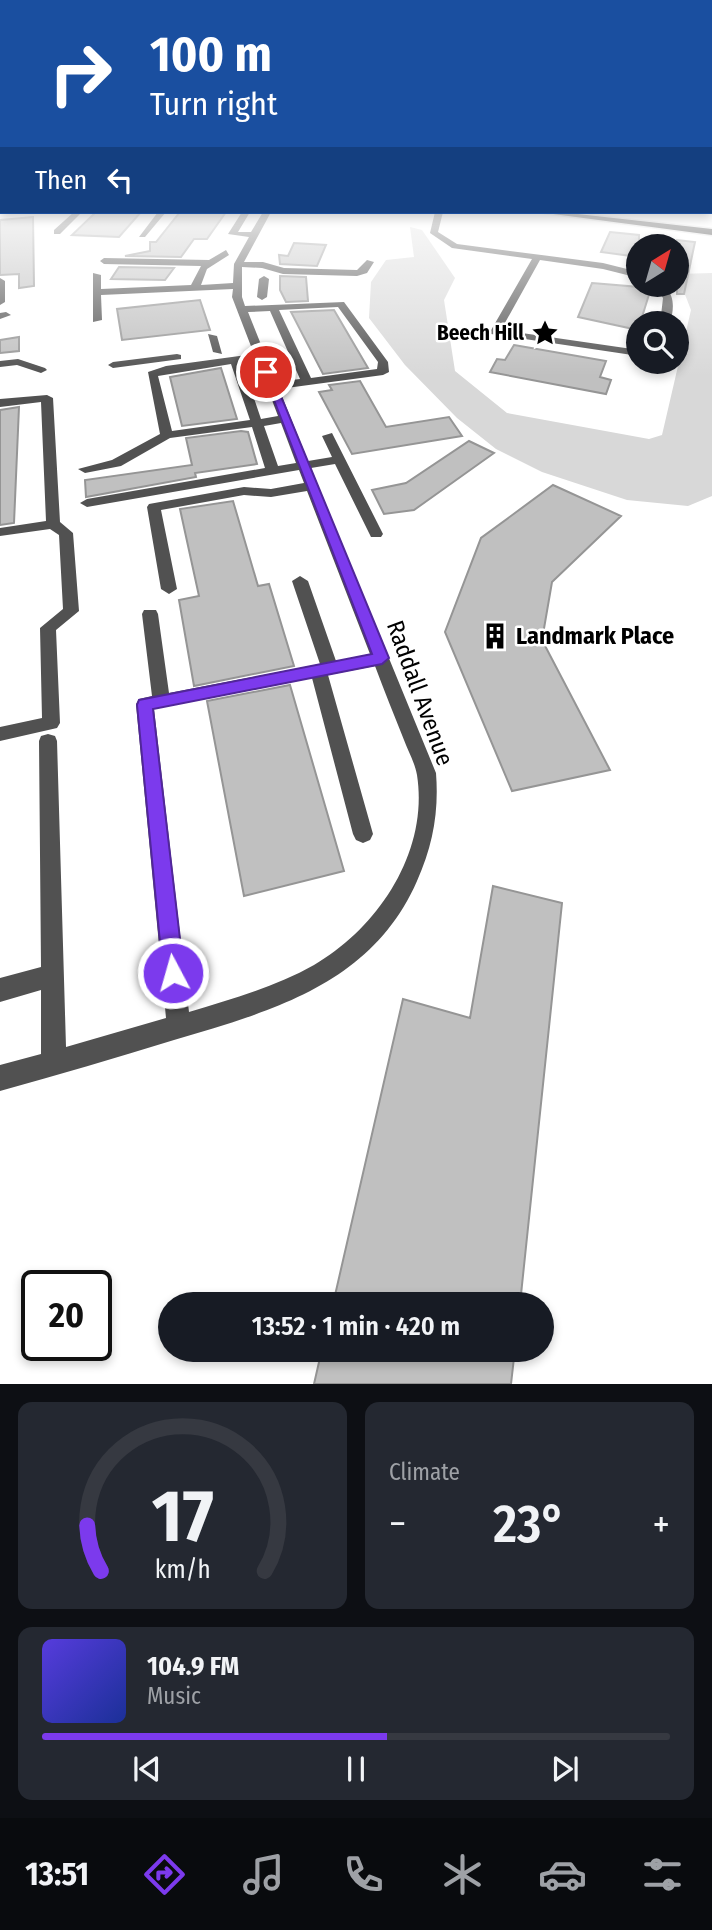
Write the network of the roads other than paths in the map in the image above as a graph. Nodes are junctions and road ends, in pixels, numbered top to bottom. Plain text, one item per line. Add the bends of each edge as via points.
1 (244, 248) edge
2 (464, 248) edge
3 (202, 252) dead end
4 (236, 257) junction
5 (537, 258) junction
6 (104, 261) dead end
7 (370, 262) dead end
8 (211, 263) junction
9 (626, 272) edge
10 (96, 275) dead end
11 (264, 279) dead end
12 (0, 281) edge
13 (318, 287) dead end
14 (194, 289) junction
15 (97, 292) junction
16 (238, 297) junction
17 (262, 297) junction
18 (0, 302) edge
19 (279, 304) junction
20 (97, 320) dead end
21 (212, 336) dead end
22 (218, 352) junction
23 (258, 352) junction
24 (626, 352) edge
25 (236, 361) junction
26 (0, 364) edge
27 (113, 365) dead end
28 (41, 370) dead end
29 (307, 382) junction
30 (272, 386) junction
31 (0, 403) edge
32 (285, 419) junction
33 (257, 422) junction
34 (166, 435) junction
35 (328, 436) dead end
36 (340, 459) junction
37 (304, 466) junction
38 (85, 468) dead end
39 (273, 471) junction
40 (313, 486) junction
41 (87, 503) dead end
42 (53, 524) junction
43 (0, 532) edge
44 (376, 534) dead end
45 (300, 581) dead end
46 (169, 589) dead end
47 (150, 614) dead end
48 (382, 658) junction
49 (324, 669) junction
50 (161, 701) junction
51 (0, 734) edge
52 (48, 741) dead end
53 (363, 834) dead end
54 (54, 975) junction
55 (0, 990) edge
56 (179, 1027) junction
57 (54, 1063) junction
58 (0, 1078) edge

1 - 4 street, Raddall Avenue
2 - 5 street
3 - 4 street
4 - 7 street via 284,271 357,273
4 - 8 street
4 - 16 street, Raddall Avenue
5 - 9 street
5 - 24 street via 495,332
6 - 8 street
8 - 14 street
10 - 15 street
11 - 17 street
12 - 18 street
13 - 19 street
14 - 15 street
14 - 16 street
15 - 20 street
16 - 17 street
16 - 19 street
16 - 23 street, Raddall Avenue
17 - 19 street
19 - 29 street
19 - 29 street via 341,304 383,362 383,372
21 - 22 street
22 - 23 street
22 - 27 street
23 - 25 street
23 - 30 street, Raddall Avenue
25 - 33 street
25 - 34 street via 152,374
26 - 28 street via 18,362
29 - 30 street
30 - 32 street, Raddall Avenue
31 - 42 street via 47,398
32 - 33 street
32 - 37 street, Raddall Avenue
33 - 34 street
33 - 39 street
34 - 38 street via 116,463
35 - 36 street
36 - 37 street
36 - 44 street
37 - 39 street
37 - 40 street, Raddall Avenue
39 - 41 street
40 - 46 street via 271,493 244,491 154,506
40 - 48 street, Raddall Avenue
42 - 43 street
42 - 51 street via 66,533 71,611 48,628 51,723
45 - 49 street
47 - 50 street
48 - 49 street
48 - 56 street, Raddall Avenue via 426,773 429,793 418,857 396,900 360,946 323,973 246,1006
49 - 50 street
49 - 53 street
50 - 56 street via 145,705
52 - 54 street
54 - 55 street
54 - 57 street
56 - 57 street, Raddall Avenue
57 - 58 street, Raddall Avenue

